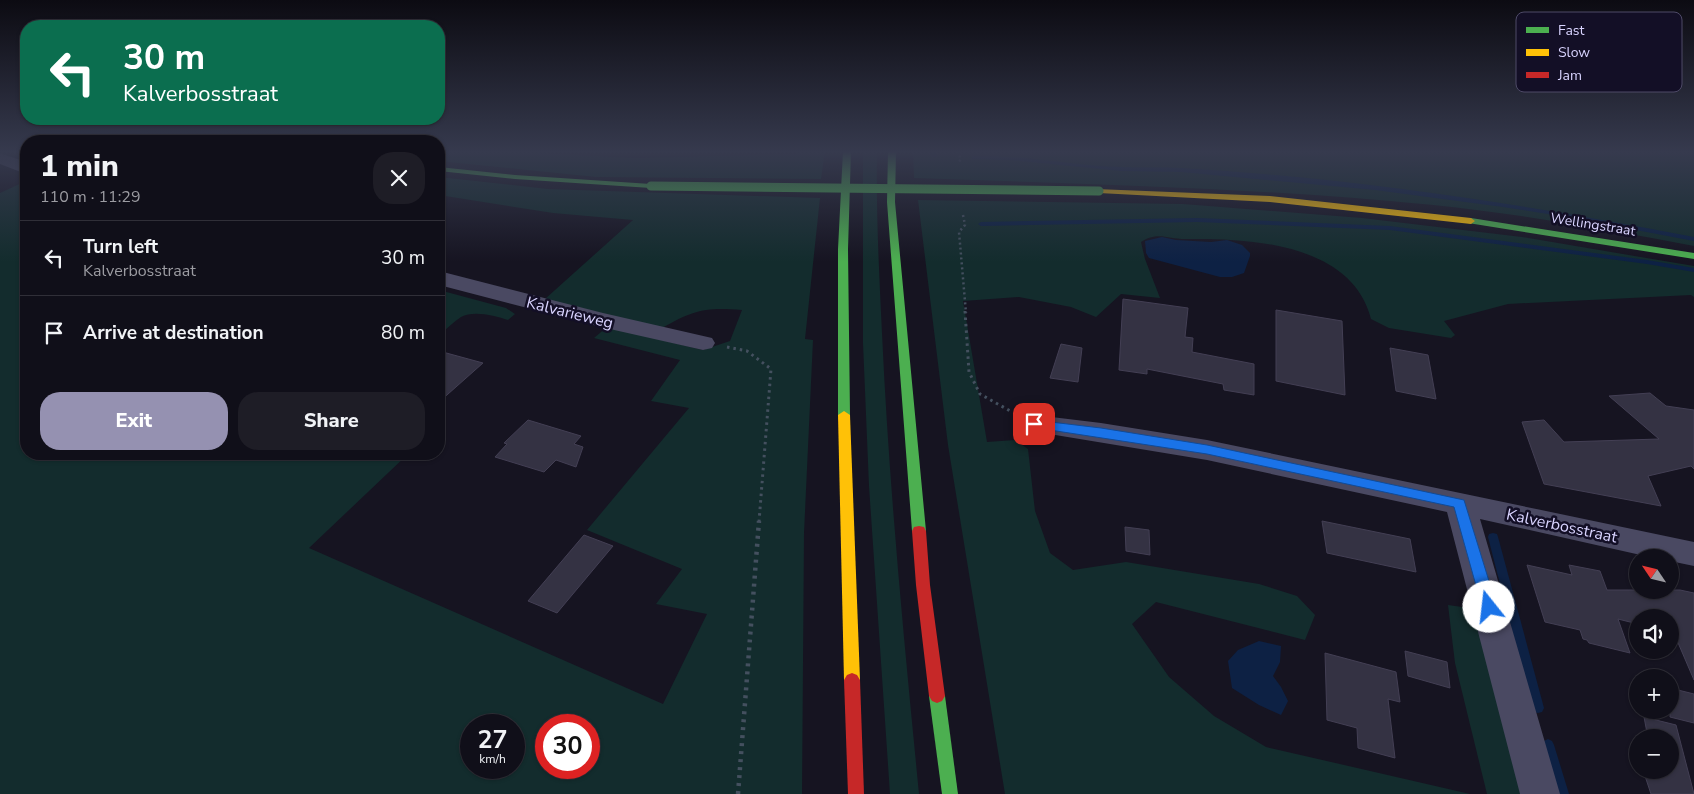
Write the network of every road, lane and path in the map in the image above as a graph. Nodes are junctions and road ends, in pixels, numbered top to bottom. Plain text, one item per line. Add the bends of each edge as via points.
1 (835, 188) edge
2 (845, 188) edge
3 (891, 188) edge
4 (963, 213) dead end
5 (1694, 256) edge
6 (445, 280) edge
7 (703, 342) joint
8 (1034, 424) joint
9 (1460, 504) junction
10 (1694, 554) edge
11 (738, 794) edge
12 (856, 794) edge
13 (950, 794) edge
14 (1540, 794) edge

1 - 5 main road, Wellingstraat, bridge via 1099,191 1217,196 1365,208 1525,228
2 - 12 main road via 843,357
3 - 13 main road via 923,585
4 - 8 path via 965,225 959,232 959,245 969,372 980,394
6 - 7 street, Kalvarieweg
7 - 11 path via 747,351 771,369
8 - 9 street, Kalverbosstraat via 1207,450
9 - 10 street, Kalverbosstraat
9 - 14 street

